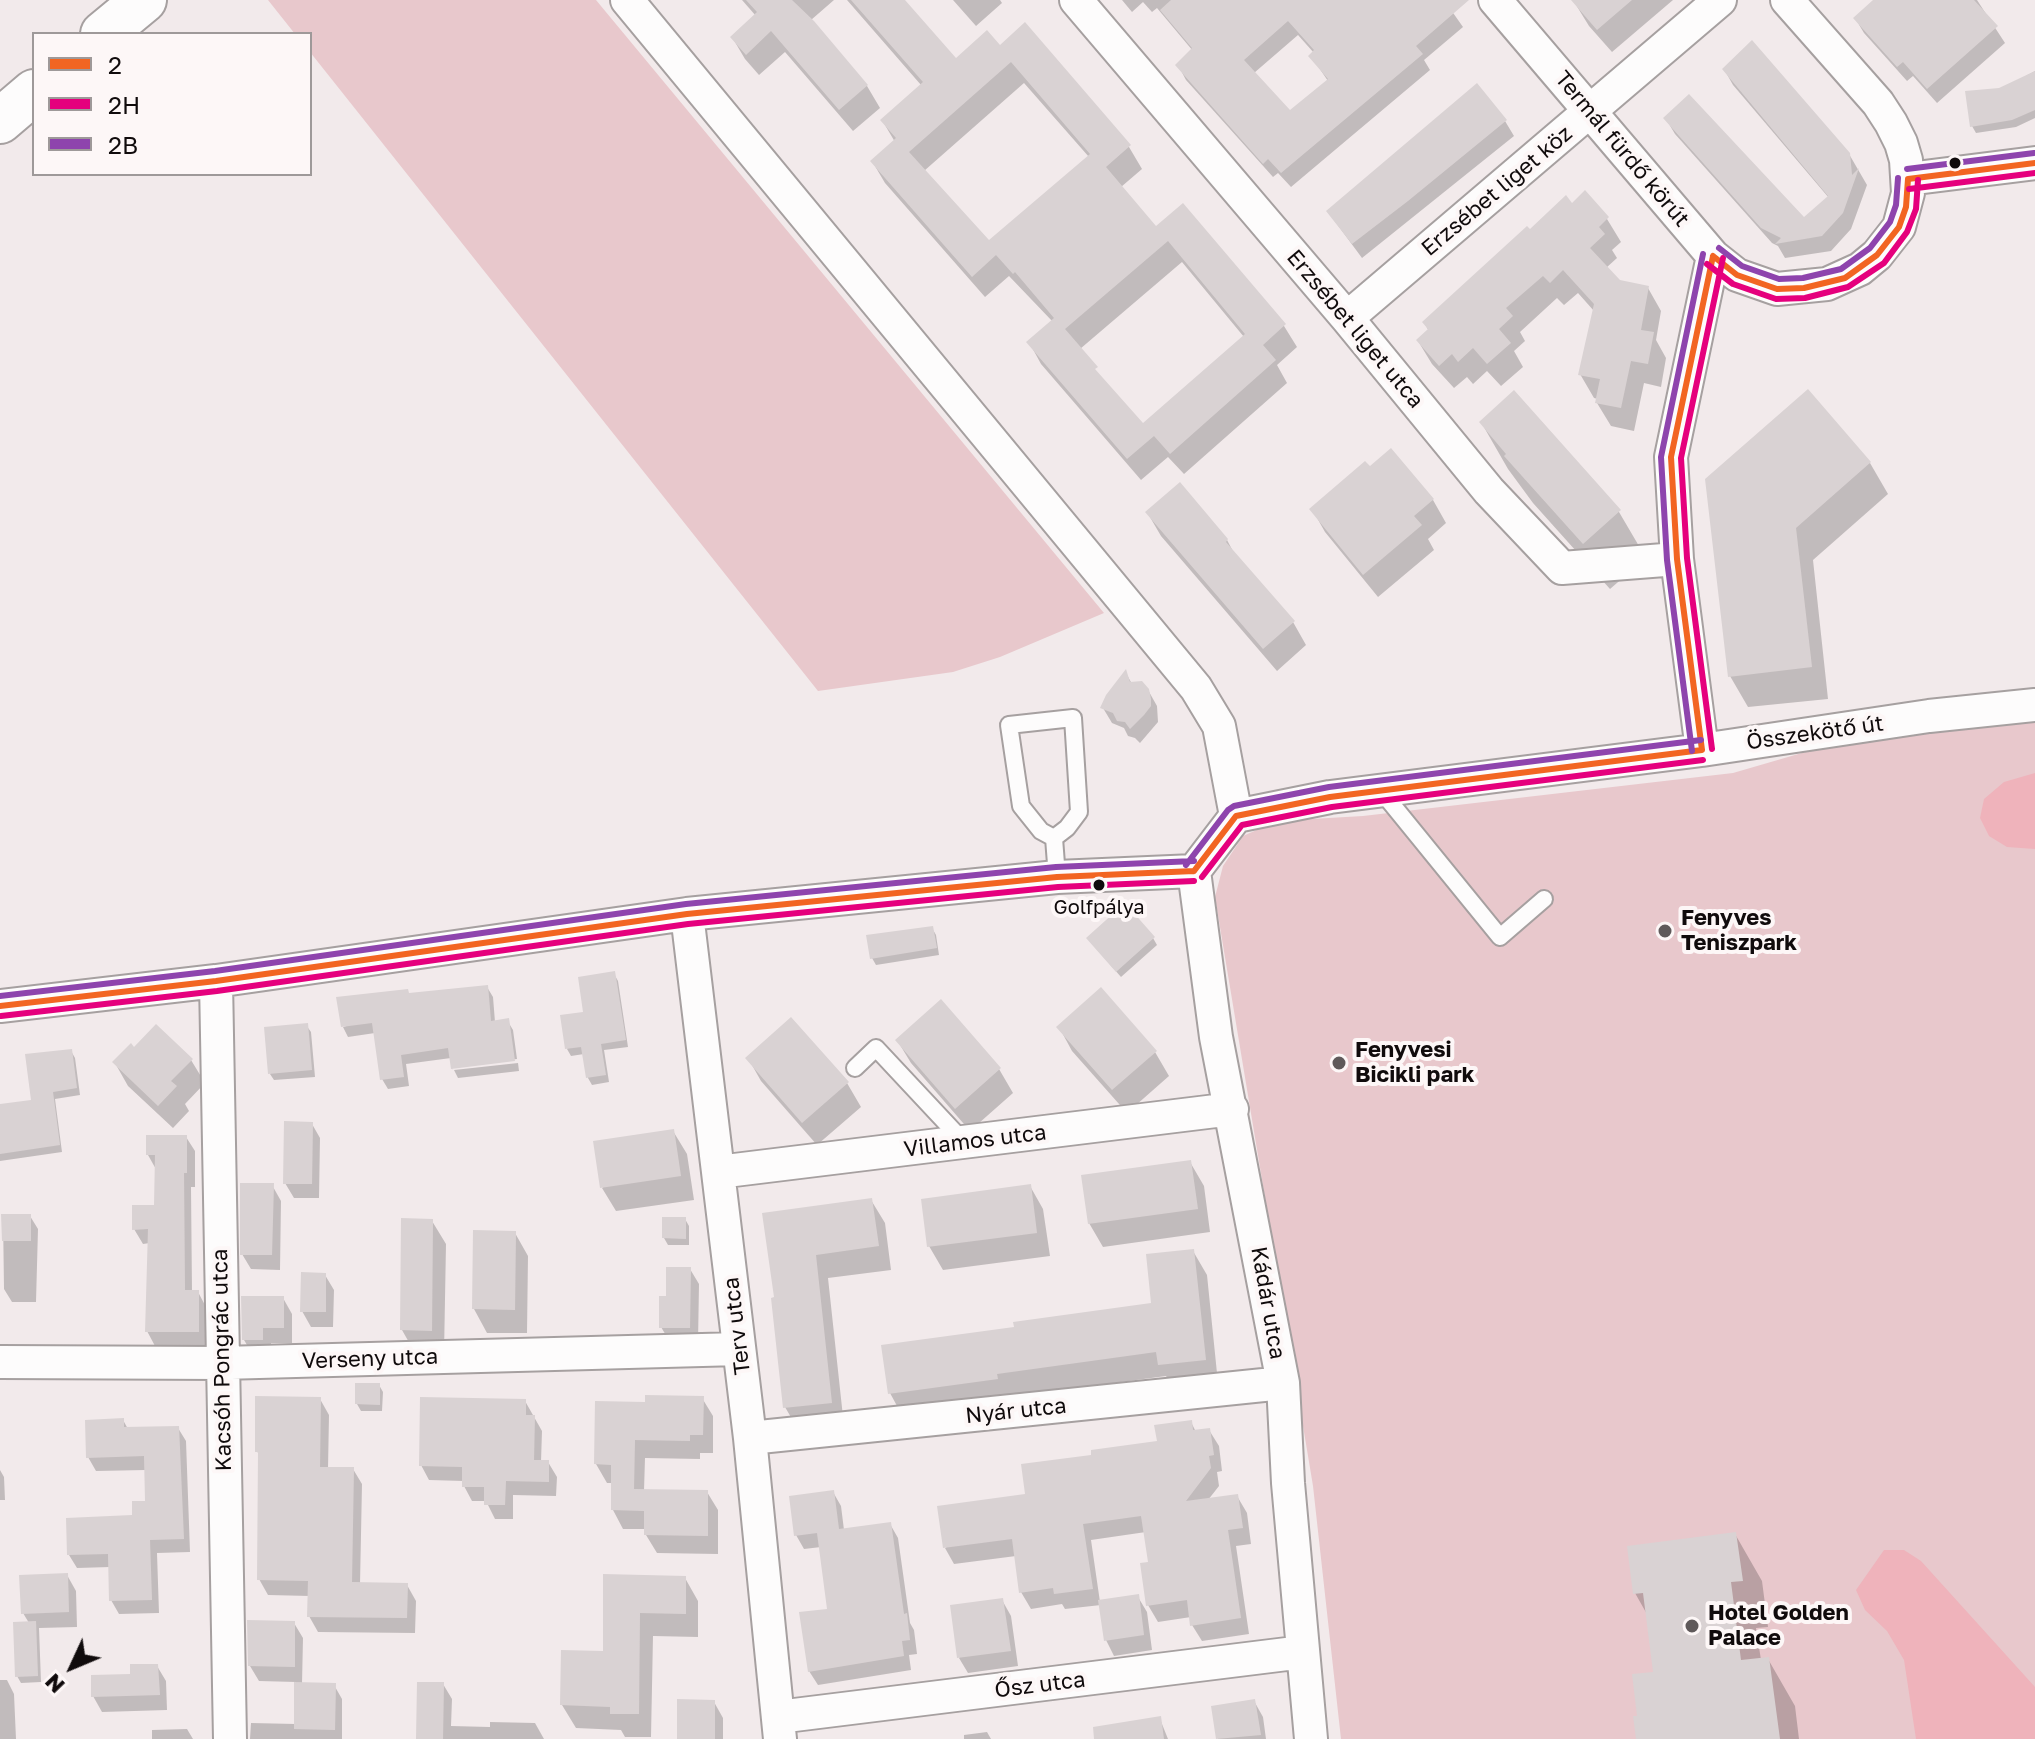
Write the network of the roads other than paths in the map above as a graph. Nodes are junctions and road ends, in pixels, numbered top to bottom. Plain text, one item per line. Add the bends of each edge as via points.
1 (144, 0) edge
2 (627, 0) edge
3 (1076, 0) edge
4 (1495, 0) edge
5 (1720, 0) edge
6 (1787, 0) edge
7 (105, 32) edge
8 (32, 94) edge
9 (1591, 111) junction
10 (0, 121) edge
11 (2035, 163) edge
12 (1908, 179) junction
13 (1713, 256) junction
14 (1347, 318) junction
15 (1677, 559) junction
16 (2035, 705) edge
17 (1702, 750) junction
18 (1382, 792) junction
19 (1236, 816) junction
20 (1054, 838) junction
21 (1194, 871) junction
22 (1057, 877) junction
23 (1544, 899) dead end
24 (687, 914) junction
25 (216, 981) junction
26 (0, 1006) edge
27 (855, 1068) dead end
28 (1232, 1109) junction
29 (964, 1142) junction
30 (718, 1172) junction
31 (739, 1349) junction
32 (0, 1362) edge
33 (222, 1363) junction
34 (1283, 1383) junction
35 (750, 1438) junction
36 (1303, 1652) junction
37 (779, 1728) edge
38 (230, 1739) edge
39 (1311, 1739) edge

1 - 7 street
2 - 19 street via 1196,688 1219,726
3 - 14 street, Erzsébet liget utca
4 - 9 street, Termál fürdő körút
5 - 9 street, Erzsébet liget köz
6 - 12 street, Termál fürdő körút via 1878,103 1901,143
8 - 10 street
9 - 13 street, Termál fürdő körút
9 - 14 street, Erzsébet liget köz
11 - 12 street
12 - 13 street, Termál fürdő körút via 1899,227 1877,255 1845,278 1777,289 1737,275
13 - 15 street via 1671,457
14 - 15 street, Erzsébet liget utca via 1489,491 1562,568
15 - 17 street
16 - 17 street, Összekötő út
17 - 18 street, Összekötő út
18 - 19 street, Összekötő út
18 - 23 lane via 1500,937
19 - 21 street
20 - 20 lane via 1041,831 1021,806 1009,725 1073,718 1079,812
20 - 22 lane
21 - 22 street
21 - 28 street, Kádár utca via 1216,1037
22 - 24 street
24 - 25 street
24 - 30 street, Terv utca
25 - 26 street
25 - 33 street, Kacsóh Pongrác utca
27 - 29 lane via 876,1048
28 - 29 street, Villamos utca
28 - 34 street, Kádár utca
29 - 30 street, Villamos utca
30 - 31 street, Terv utca
31 - 33 street, Verseny utca
31 - 35 street, Terv utca
32 - 33 street, Verseny utca
33 - 38 street, Kacsóh Pongrác utca
34 - 35 street, Nyár utca
34 - 36 street, Kádár utca
35 - 37 street, Terv utca
36 - 37 street, Ősz utca
36 - 39 street, Kádár utca

